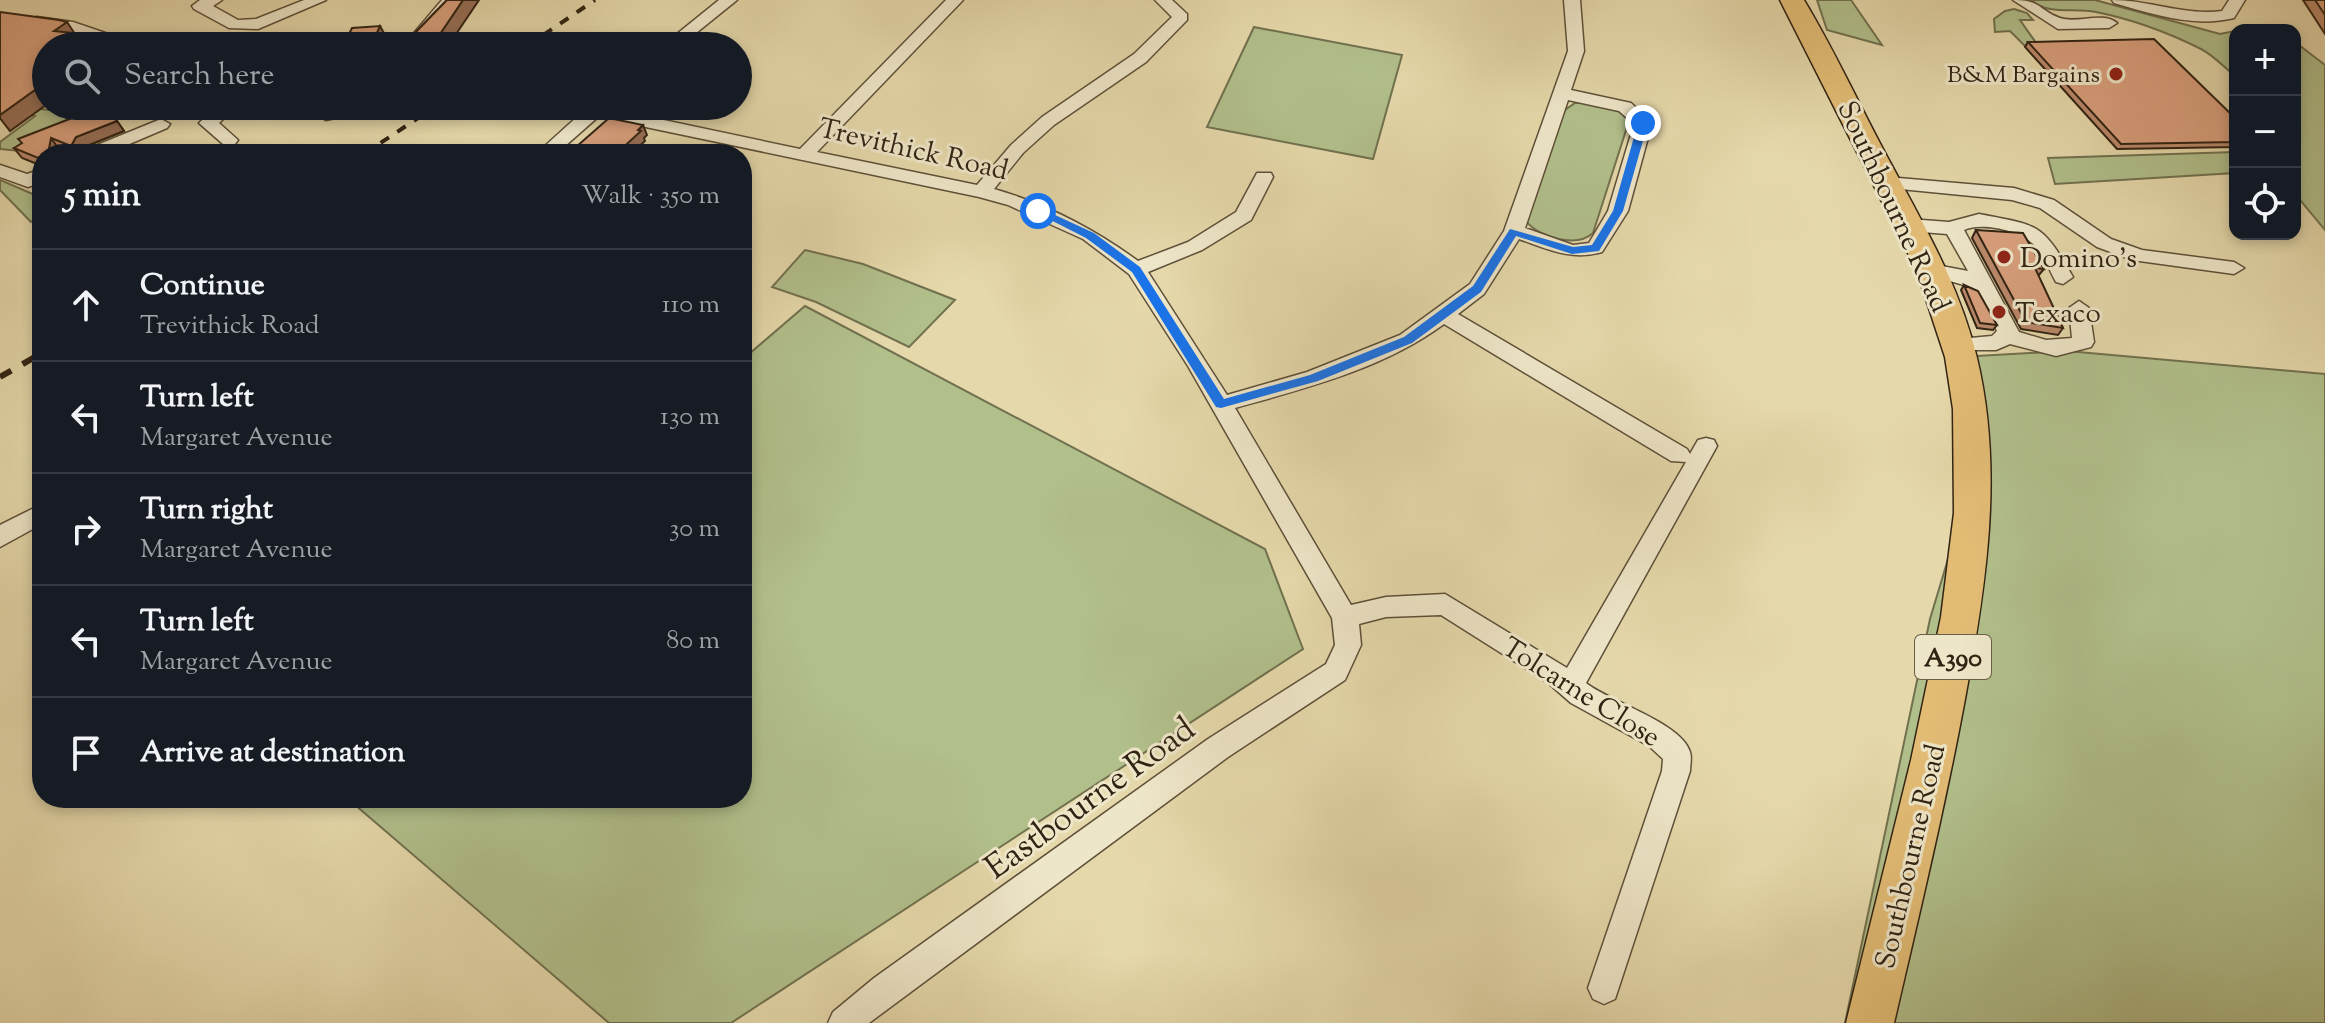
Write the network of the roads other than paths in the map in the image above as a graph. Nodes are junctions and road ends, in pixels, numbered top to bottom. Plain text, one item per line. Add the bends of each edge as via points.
1 (214, 0) edge
2 (318, 0) edge
3 (450, 0) edge
4 (729, 0) edge
5 (955, 0) edge
6 (1163, 0) edge
7 (1572, 0) edge
8 (2021, 0) edge
9 (2120, 0) edge
10 (2237, 0) edge
11 (1797, 3) edge
12 (28, 21) edge
13 (2109, 23) dead end
14 (258, 24) junction
15 (87, 32) edge
16 (257, 32) edge
17 (423, 32) edge
18 (688, 32) edge
19 (1561, 93) junction
20 (212, 120) edge
21 (583, 120) edge
22 (650, 120) edge
23 (161, 124) dead end
24 (229, 140) dead end
25 (114, 144) edge
26 (556, 144) edge
27 (804, 155) junction
28 (0, 171) edge
29 (1264, 177) dead end
30 (32, 179) edge
31 (1887, 183) junction
32 (982, 192) junction
33 (1909, 225) junction
34 (1953, 228) junction
35 (1514, 231) junction
36 (2234, 268) dead end
37 (1136, 269) junction
38 (1931, 270) junction
39 (2063, 277) dead end
40 (1981, 281) junction
41 (2079, 308) dead end
42 (1444, 315) junction
43 (2009, 336) junction
44 (1956, 345) junction
45 (1221, 404) junction
46 (1706, 446) dead end
47 (1679, 455) dead end
48 (32, 519) edge
49 (0, 537) edge
50 (1345, 617) junction
51 (1570, 688) junction
52 (1604, 988) dead end
53 (844, 1023) edge
54 (1870, 1023) edge

1 - 14 street via 200,6 235,25
2 - 14 street
3 - 17 street
4 - 18 street
5 - 27 street
6 - 32 street via 1181,17 1140,58 1048,121
7 - 19 street via 1576,51
8 - 13 street via 2058,24
9 - 10 street via 2208,19 2228,15
11 - 31 highway, Southbourne Road / A390
12 - 15 street
14 - 16 street
19 - 35 street
19 - 35 street via 1625,107 1643,123 1618,211 1595,248 1572,251
20 - 24 street via 208,123
21 - 26 street
22 - 27 street, Trevithick Road
23 - 25 street
27 - 32 street, Trevithick Road
28 - 30 street
29 - 37 street via 1244,216 1195,246
31 - 33 highway, Southbourne Road / A390
31 - 36 street via 2014,194 2047,204 2122,250
32 - 37 street, Trevithick Road via 1090,235
33 - 34 street
33 - 38 highway, Southbourne Road / A390
34 - 39 street via 1979,220 2023,229 2042,240
34 - 40 street
35 - 42 street via 1477,289
37 - 45 street, Trevithick Road
38 - 40 street
38 - 44 highway, Southbourne Road / A390
40 - 43 street
41 - 43 street via 2083,342 2074,347 2052,350
42 - 45 street via 1408,340 1314,378
42 - 47 street
43 - 44 street via 1996,343
44 - 54 highway, Southbourne Road / A390 via 1976,466 1971,554 1918,827
45 - 50 street, Trevithick Road
46 - 51 street
48 - 49 street
50 - 51 street, Tolcarne Close via 1386,607 1445,604
50 - 53 street, Eastbourne Road via 1348,645 1336,672 1218,748
51 - 52 street, Tolcarne Close via 1659,737 1677,754 1676,771

